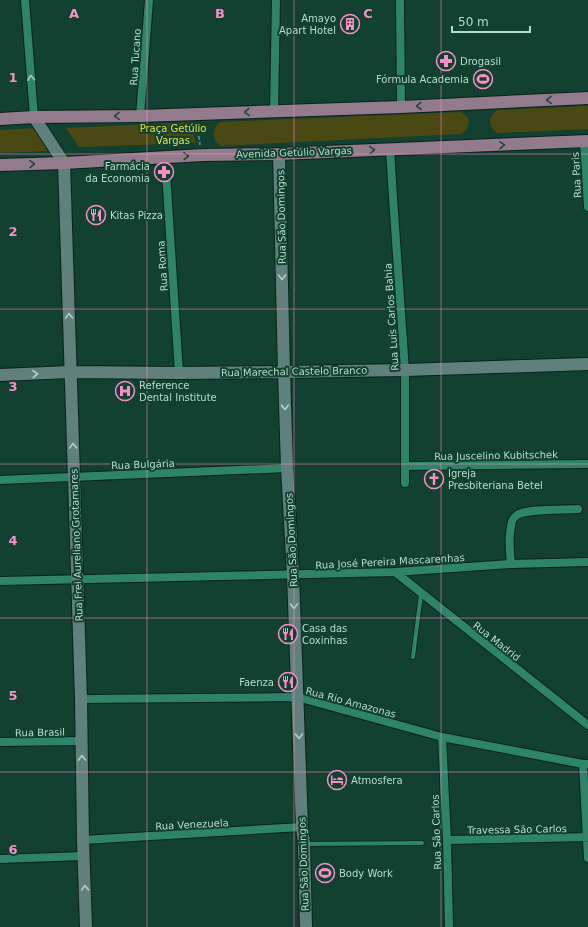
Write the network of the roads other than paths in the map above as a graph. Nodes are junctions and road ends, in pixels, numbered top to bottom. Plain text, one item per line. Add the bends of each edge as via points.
1 (25, 0) edge
2 (149, 0) edge
3 (276, 0) edge
4 (400, 0) edge
5 (588, 98) edge
6 (401, 106) junction
7 (274, 111) junction
8 (140, 116) junction
9 (34, 117) junction
10 (0, 119) edge
11 (586, 141) edge
12 (390, 149) junction
13 (279, 154) junction
14 (165, 157) junction
15 (64, 163) junction
16 (0, 166) edge
17 (588, 207) edge
18 (588, 364) edge
19 (405, 370) junction
20 (70, 372) junction
21 (284, 372) junction
22 (179, 373) junction
23 (0, 375) edge
24 (588, 464) edge
25 (405, 466) junction
26 (287, 468) junction
27 (74, 477) junction
28 (0, 480) edge
29 (405, 484) dead end
30 (578, 509) dead end
31 (588, 562) edge
32 (510, 564) junction
33 (395, 572) junction
34 (293, 575) junction
35 (77, 579) junction
36 (0, 581) edge
37 (421, 594) junction
38 (413, 657) dead end
39 (297, 698) junction
40 (81, 699) junction
41 (588, 725) edge
42 (442, 737) junction
43 (81, 741) junction
44 (0, 742) edge
45 (585, 764) edge
46 (302, 827) junction
47 (588, 837) edge
48 (83, 840) junction
49 (447, 840) junction
50 (422, 843) dead end
51 (304, 844) junction
52 (83, 856) junction
53 (588, 858) edge
54 (0, 859) edge
55 (86, 927) edge
56 (306, 927) edge
57 (449, 927) edge

9 -> 1 street
2 - 8 street, Rua Tucano
3 - 7 street
4 - 6 street
5 -> 6 main road
6 - 7 main road
7 -> 8 main road
8 -> 9 main road
9 - 10 main road
9 - 15 street
12 -> 11 main road, Avenida Getúlio Vargas
11 - 17 street, Rua Paris
13 -> 12 main road, Avenida Getúlio Vargas
12 - 19 street, Rua Luís Carlos Bahia
14 -> 13 main road, Avenida Getúlio Vargas
13 -> 21 street, Rua São Domingos
14 - 15 main road, Avenida Getúlio Vargas
14 - 22 street, Rua Roma
16 -> 15 main road, Avenida Getúlio Vargas
20 -> 15 street, Rua Frei Aureliano Grotamares
18 - 19 street, Rua Marechal Castelo Branco
19 - 21 street, Rua Marechal Castelo Branco
19 - 25 street, Rua Luís Carlos Bahia
20 - 22 street, Rua Marechal Castelo Branco
23 -> 20 street, Rua Marechal Castelo Branco
27 -> 20 street, Rua Frei Aureliano Grotamares
21 - 22 street, Rua Marechal Castelo Branco
21 -> 26 street, Rua São Domingos
24 - 25 street, Rua Juscelino Kubitschek
25 - 29 street, Rua Luís Carlos Bahia
26 - 27 street, Rua Bulgária
26 - 34 street, Rua São Domingos
27 - 28 street, Rua Bulgária
27 - 35 street, Rua Frei Aureliano Grotamares
30 - 32 street via 528,511 517,515 510,532
31 - 32 street, Rua José Pereira Mascarenhas
32 - 33 street, Rua José Pereira Mascarenhas
33 - 34 street, Rua José Pereira Mascarenhas
33 - 37 street, Rua Madrid
34 - 35 street, Rua José Pereira Mascarenhas
34 -> 39 street, Rua São Domingos
35 - 36 street, Rua José Pereira Mascarenhas
35 - 40 street, Rua Frei Aureliano Grotamares
37 - 38 lane
37 - 41 street, Rua Madrid
39 - 40 street, Rua Rio Amazonas
39 - 42 street, Rua Rio Amazonas
39 -> 46 street, Rua São Domingos
40 - 43 street, Rua Frei Aureliano Grotamares
42 - 45 street, Rua Rio Amazonas
42 - 49 street, Rua São Carlos
43 - 44 street, Rua Brasil
48 -> 43 street, Rua Frei Aureliano Grotamares
45 - 47 street
46 - 48 street, Rua Venezuela
46 - 51 street, Rua São Domingos
47 - 49 street, Travessa São Carlos
47 - 53 street
48 - 52 street, Rua Frei Aureliano Grotamares
49 - 57 street, Rua São Carlos
50 - 51 lane
51 - 56 street, Rua São Domingos
52 - 54 street
55 -> 52 street, Rua Frei Aureliano Grotamares

